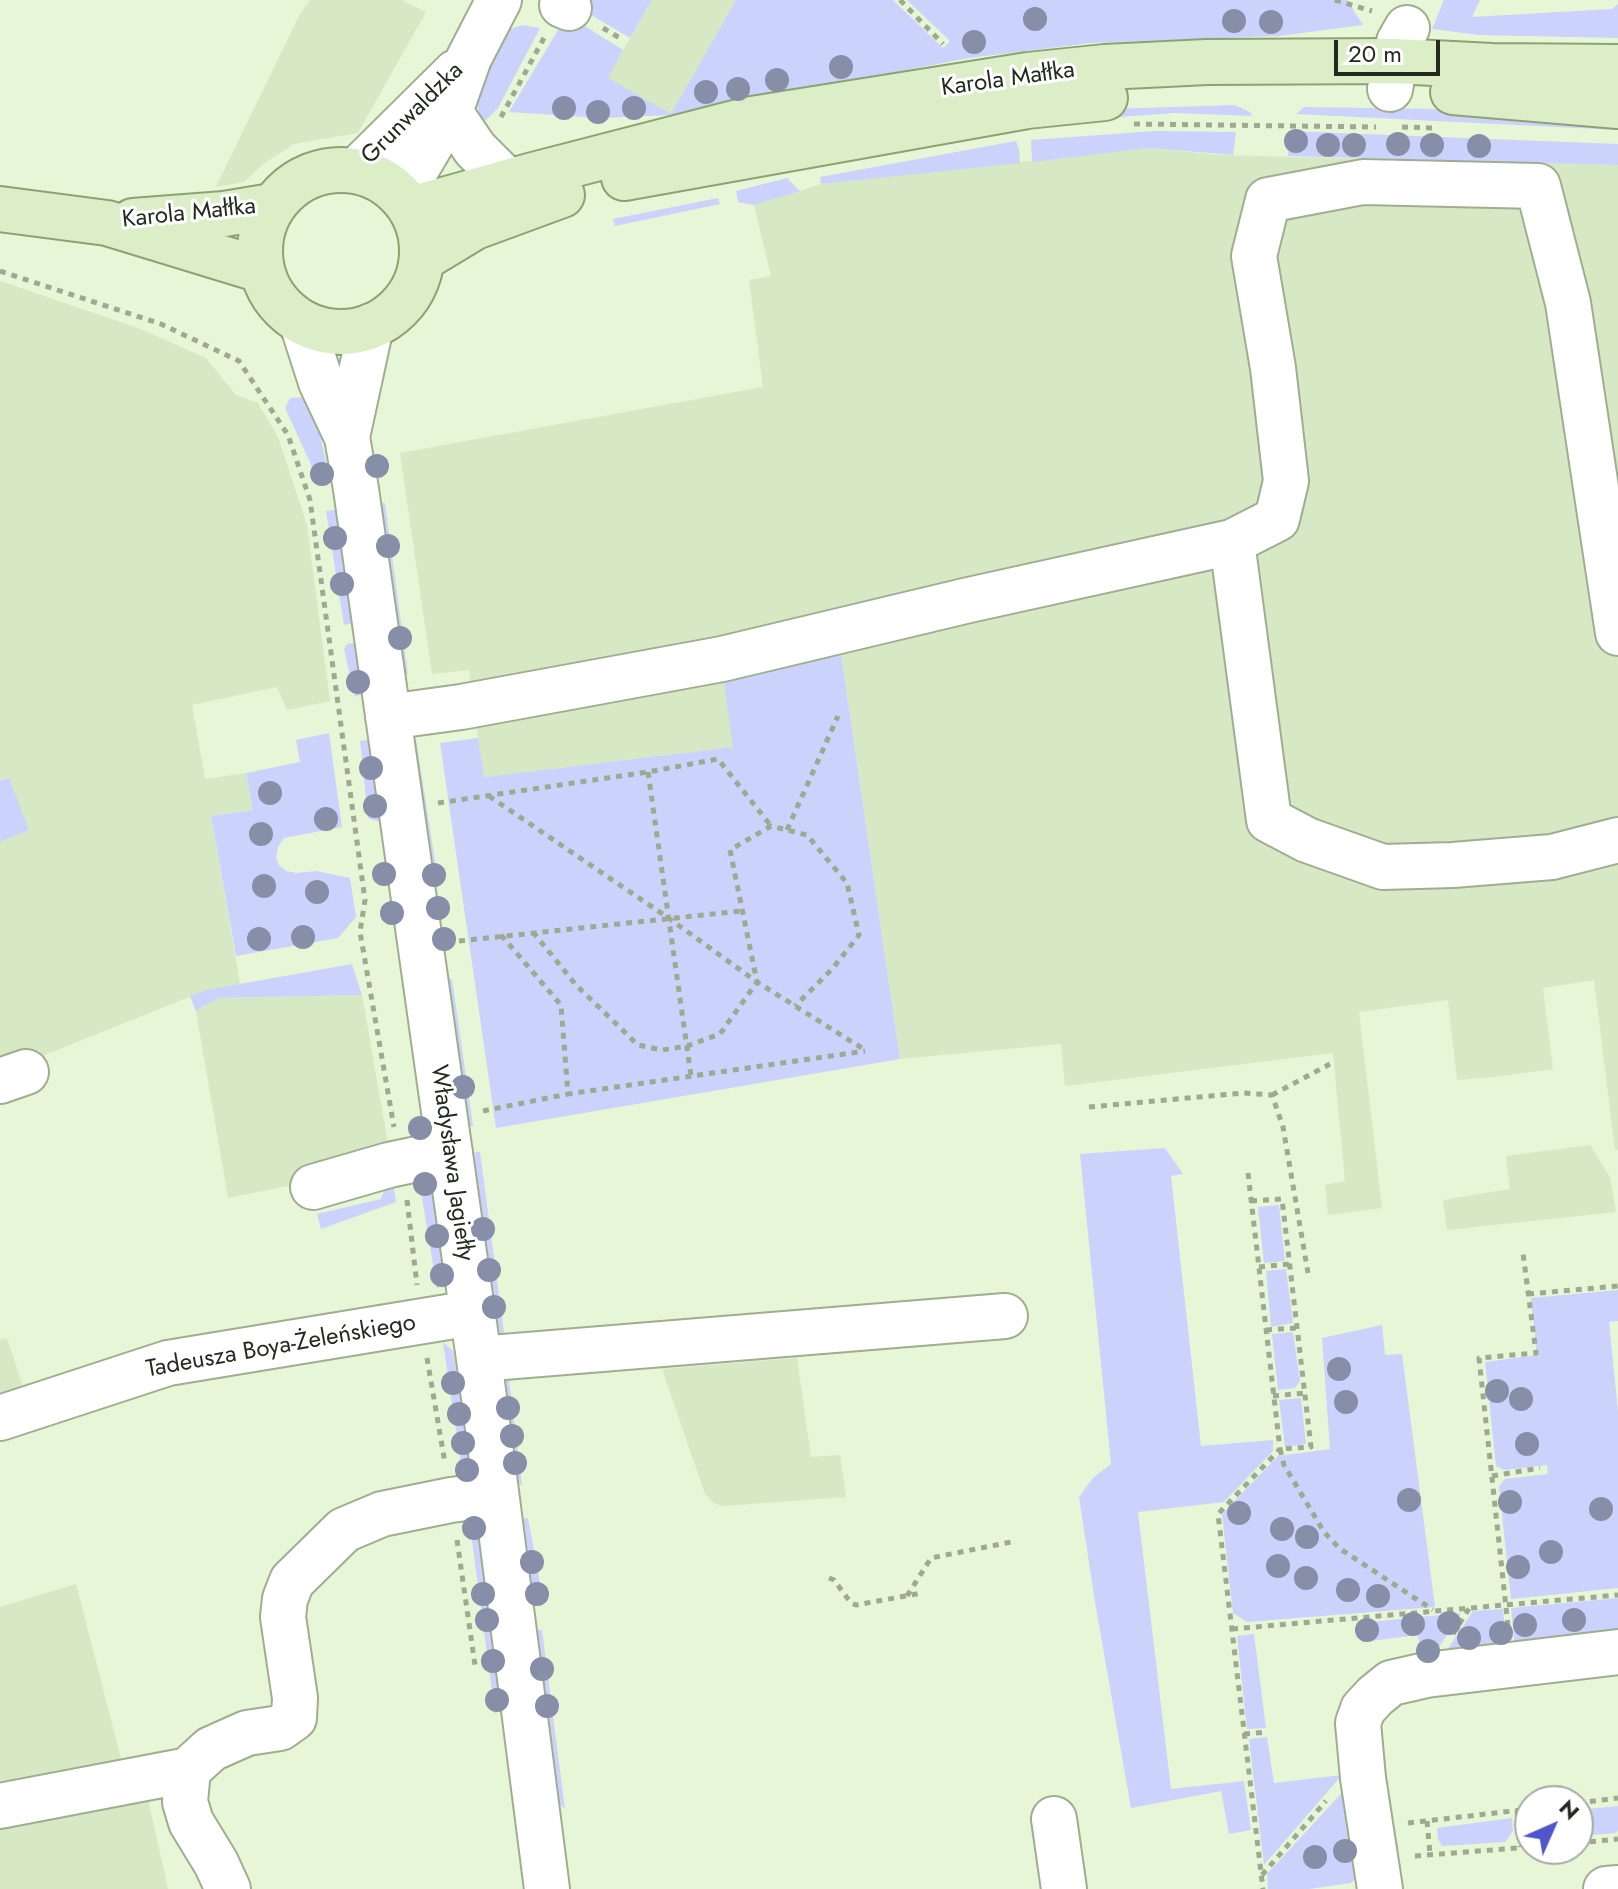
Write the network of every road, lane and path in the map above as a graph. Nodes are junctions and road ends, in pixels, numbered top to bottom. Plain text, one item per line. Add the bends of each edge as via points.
1 (499, 0) edge
2 (900, 0) edge
3 (566, 6) dead end
4 (943, 44) dead end
5 (469, 58) junction
6 (1397, 59) junction
7 (1618, 67) edge
8 (1618, 106) edge
9 (450, 112) junction
10 (502, 126) dead end
11 (357, 170) junction
12 (508, 182) junction
13 (406, 202) junction
14 (272, 206) junction
15 (0, 209) edge
16 (107, 223) junction
17 (422, 259) junction
18 (261, 270) junction
19 (0, 271) edge
20 (302, 323) junction
21 (371, 326) junction
22 (347, 437) junction
23 (310, 500) dead end
24 (1232, 542) junction
25 (1618, 633) edge
26 (838, 716) dead end
27 (388, 717) junction
28 (648, 772) junction
29 (489, 796) junction
30 (433, 803) dead end
31 (771, 826) junction
32 (787, 830) junction
33 (1618, 840) edge
34 (741, 911) junction
35 (667, 917) junction
36 (533, 932) junction
37 (501, 935) junction
38 (454, 942) dead end
39 (757, 982) junction
40 (795, 1006) junction
41 (687, 1046) junction
42 (1330, 1064) dead end
43 (691, 1076) junction
44 (568, 1094) junction
45 (1272, 1095) junction
46 (1089, 1107) dead end
47 (479, 1111) dead end
48 (450, 1152) junction
49 (1248, 1173) dead end
50 (313, 1187) dead end
51 (1251, 1201) junction
52 (1523, 1253) dead end
53 (1290, 1264) junction
54 (1259, 1267) junction
55 (1308, 1273) dead end
56 (1618, 1286) edge
57 (1528, 1294) junction
58 (472, 1313) junction
59 (1005, 1316) dead end
60 (1297, 1328) junction
61 (1266, 1330) junction
62 (479, 1359) junction
63 (1305, 1393) junction
64 (1273, 1396) junction
65 (0, 1418) edge
66 (1280, 1449) junction
67 (1540, 1468) dead end
68 (1492, 1476) junction
69 (496, 1494) junction
70 (1016, 1541) dead end
71 (829, 1578) dead end
72 (922, 1593) dead end
73 (1618, 1595) edge
74 (907, 1596) junction
75 (1507, 1604) junction
76 (1433, 1610) junction
77 (1232, 1629) junction
78 (1618, 1652) edge
79 (1512, 1665) junction
80 (1267, 1732) dead end
81 (1244, 1734) junction
82 (188, 1770) junction
83 (1363, 1778) junction
84 (1618, 1798) edge
85 (1594, 1801) edge
86 (0, 1806) edge
87 (1514, 1810) edge
88 (1054, 1819) dead end
89 (1427, 1821) junction
90 (1398, 1824) dead end
91 (1618, 1839) edge
92 (1594, 1841) edge
93 (1514, 1847) edge
94 (1430, 1854) junction
95 (1409, 1857) dead end
96 (1261, 1875) junction
97 (1618, 1888) edge
98 (228, 1889) edge
99 (547, 1889) edge
100 (1064, 1889) edge
101 (1263, 1889) edge
102 (1380, 1889) edge
103 (1606, 1889) edge

1 - 5 street, Grunwaldzka
2 - 4 path
3 - 10 path via 500,114
5 - 9 street, Grunwaldzka
5 - 11 street, Grunwaldzka
6 - 7 main road, Karola Małłka
6 - 8 main road, Karola Małłka via 1492,95
6 - 12 main road, Karola Małłka via 1207,62 1028,75 746,120
6 - 17 main road, Karola Małłka via 1239,89 1027,106 627,177 475,227
9 - 12 street, Grunwaldzka via 475,149
9 - 13 street, Grunwaldzka
11 - 13 main road via 381,179
11 - 14 main road via 330,170 304,178
12 - 13 main road, Karola Małłka
13 - 17 main road via 420,233
14 - 16 main road, Karola Małłka
14 - 18 main road via 260,242
15 - 16 main road, Karola Małłka
16 - 18 main road, Karola Małłka
17 - 21 main road via 406,300
18 - 20 main road via 276,300
19 - 23 path via 161,324 239,361 288,435
20 - 21 main road via 348,332
20 - 22 street, Władysława Jagiełły
21 - 22 street, Władysława Jagiełły
22 - 27 street, Władysława Jagiełły
24 - 25 street via 1277,519 1286,481 1254,256 1268,200 1363,182 1538,186 1568,303
24 - 27 street via 722,659
24 - 33 street via 1269,820 1307,840 1383,867 1552,857
26 - 32 path
27 - 48 street, Władysława Jagiełły
28 - 29 path
28 - 31 path via 718,759
28 - 35 path
29 - 30 path
29 - 35 path
31 - 32 path
31 - 34 path via 730,850
32 - 40 path via 807,835 847,883 859,935
34 - 35 path
34 - 39 path
35 - 36 path
35 - 39 path
35 - 41 path
36 - 37 path
36 - 41 path via 576,985 638,1045 662,1050
37 - 38 path
37 - 44 path via 561,1005
39 - 40 path
39 - 41 path via 720,1034
40 - 43 path via 865,1051
41 - 43 path
42 - 45 path
43 - 44 path
44 - 47 path
45 - 46 path
45 - 55 path via 1283,1127
48 - 50 street
48 - 58 street, Władysława Jagiełły
49 - 51 path
51 - 53 path via 1282,1199
51 - 54 path
52 - 57 path
53 - 54 path
53 - 60 path
54 - 61 path
56 - 57 path
57 - 68 path via 1536,1353 1479,1358
58 - 62 street, Władysława Jagiełły
58 - 65 street, Tadeusza Boya-Żeleńskiego via 168,1363
59 - 62 street
60 - 61 path
60 - 63 path
61 - 64 path
62 - 69 street, Władysława Jagiełły
63 - 64 path
63 - 66 path via 1311,1447
64 - 66 path
66 - 76 path via 1293,1482 1331,1540
66 - 77 path via 1218,1514
67 - 68 path
68 - 75 path
69 - 82 street via 382,1514 344,1530 292,1581 285,1599 294,1718 280,1728 247,1733 211,1749
69 - 99 street, Władysława Jagiełły
70 - 74 path via 931,1558
71 - 74 path via 856,1605
72 - 74 path
73 - 75 path
75 - 76 path
75 - 79 path
76 - 77 path
77 - 81 path
78 - 79 street
79 - 83 street via 1391,1683 1363,1709 1358,1723
80 - 81 path
81 - 96 path
82 - 86 street
82 - 98 street via 185,1802 191,1822
83 - 96 path via 1344,1780
83 - 102 street
84 - 85 path
87 - 89 path
88 - 100 street
89 - 90 path
89 - 94 path
91 - 92 path
93 - 94 path
94 - 95 path
96 - 101 path
97 - 103 street

